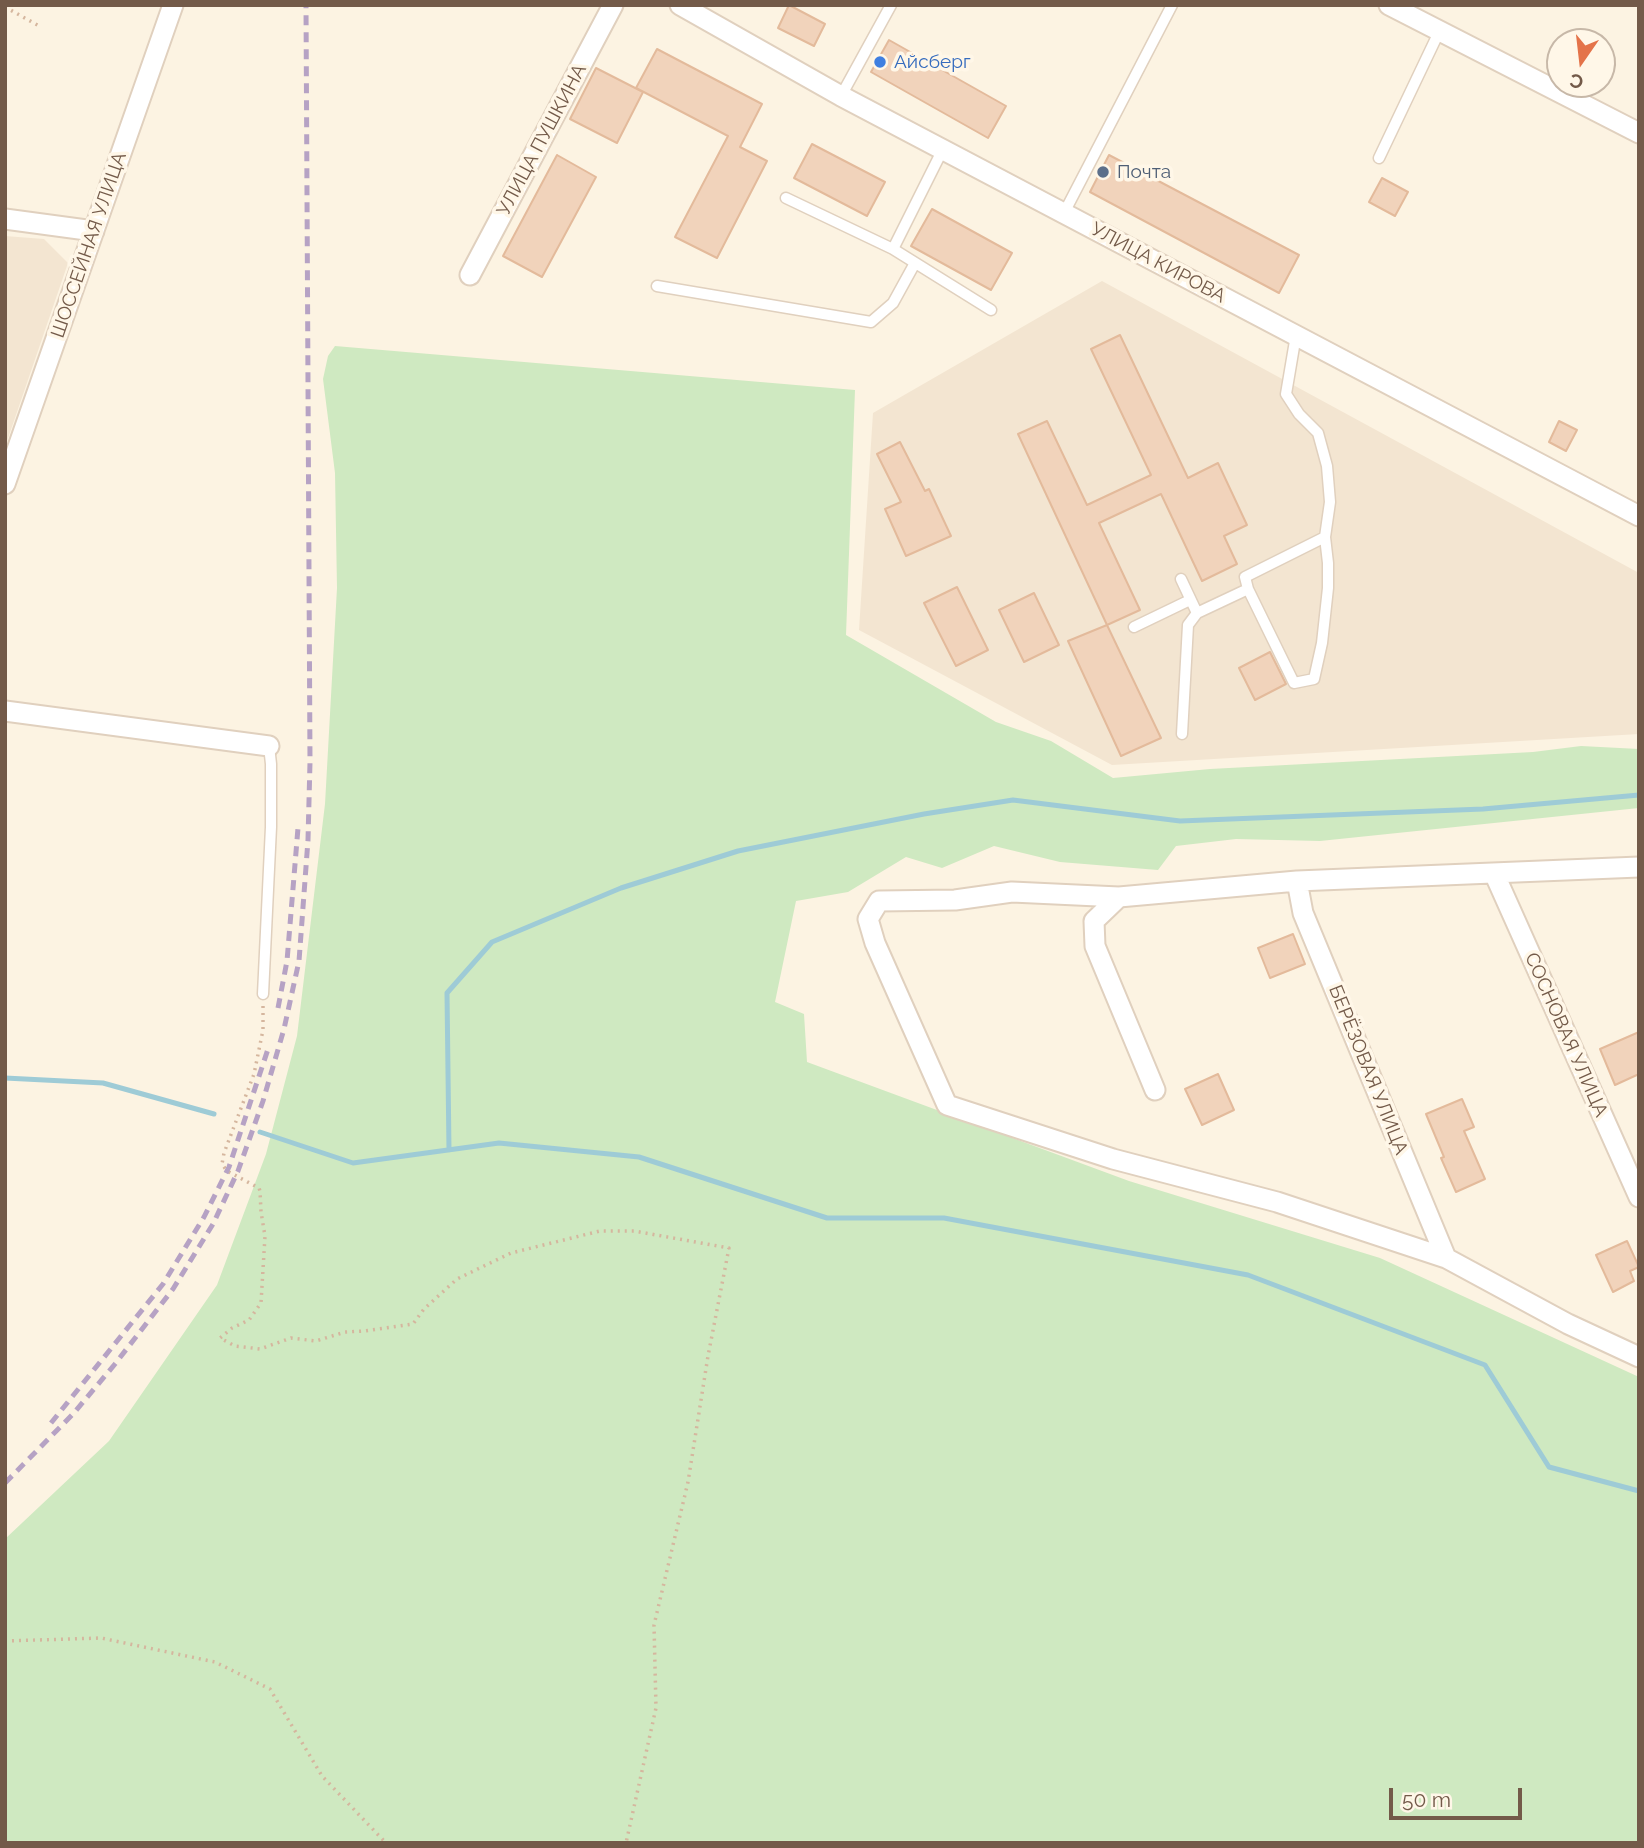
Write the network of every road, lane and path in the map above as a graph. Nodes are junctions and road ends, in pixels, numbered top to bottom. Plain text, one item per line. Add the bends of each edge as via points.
1 (173, 5) edge
2 (614, 5) edge
3 (680, 5) edge
4 (891, 5) edge
5 (1172, 5) edge
6 (1389, 5) edge
7 (5, 7) edge
8 (41, 27) dead end
9 (1439, 32) junction
10 (841, 96) junction
11 (1639, 134) edge
12 (943, 149) junction
13 (1380, 158) dead end
14 (786, 198) dead end
15 (1064, 213) junction
16 (5, 219) edge
17 (94, 231) junction
18 (893, 249) junction
19 (915, 263) junction
20 (470, 275) dead end
21 (657, 286) dead end
22 (991, 310) dead end
23 (1296, 335) junction
24 (5, 484) edge
25 (1639, 516) edge
26 (1325, 537) junction
27 (1181, 579) dead end
28 (1248, 589) junction
29 (1190, 600) junction
30 (1197, 613) junction
31 (1134, 627) dead end
32 (5, 711) edge
33 (1182, 734) dead end
34 (268, 746) joint
35 (1639, 867) edge
36 (1494, 873) junction
37 (1297, 881) junction
38 (1119, 897) junction
39 (263, 994) joint
40 (1155, 1090) dead end
41 (1639, 1197) edge
42 (1446, 1258) junction
43 (1639, 1356) edge
44 (5, 1641) edge
45 (386, 1843) edge
46 (626, 1843) edge

1 - 17 street, ШОССЕЙНАЯ УЛИЦА
2 - 20 street, УЛИЦА ПУШКИНА
3 - 10 street, УЛИЦА КИРОВА
4 - 10 lane
5 - 15 lane
6 - 9 street
7 - 8 path
9 - 11 street
9 - 13 lane
10 - 12 street, УЛИЦА КИРОВА
12 - 15 street, УЛИЦА КИРОВА
12 - 18 lane
14 - 18 lane
15 - 23 street, УЛИЦА КИРОВА
16 - 17 street
17 - 24 street, ШОССЕЙНАЯ УЛИЦА
18 - 19 lane
19 - 21 lane via 893,303 871,322
19 - 22 lane
23 - 25 street, УЛИЦА КИРОВА
23 - 26 lane via 1286,394 1318,433 1330,502
26 - 28 lane via 1245,577
26 - 28 lane via 1328,588 1314,678 1294,683
27 - 29 lane
28 - 30 lane
29 - 30 lane
29 - 31 lane
30 - 33 lane via 1188,625
32 - 34 street
34 - 39 lane via 271,827
35 - 36 street
36 - 37 street
36 - 41 street, СОСНОВАЯ УЛИЦА
37 - 38 street
37 - 42 street, БЕРЁЗОВАЯ УЛИЦА via 1303,914
38 - 40 street via 1094,921 1095,946
38 - 42 street via 1012,892 955,900 879,901 868,919 875,943 947,1105 1113,1159 1278,1202
39 - 46 path via 263,1030 254,1074 222,1164 260,1191 265,1236 261,1303 249,1320 220,1338 235,1346 260,1349 291,1338 316,1341 345,1332 413,1324 457,1279 475,1270 511,1253 600,1231 634,1231 729,1248 688,1482 654,1625 656,1707
42 - 43 street via 1568,1324
44 - 45 path via 101,1637 215,1662 270,1689 322,1776

